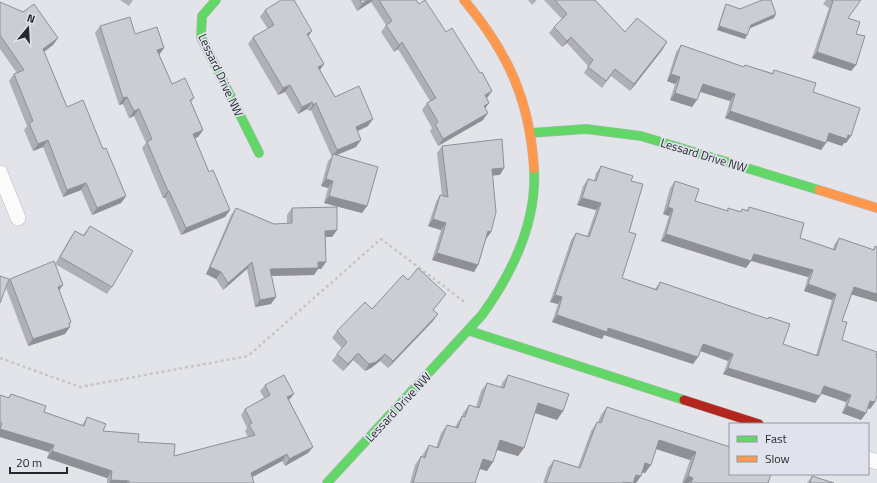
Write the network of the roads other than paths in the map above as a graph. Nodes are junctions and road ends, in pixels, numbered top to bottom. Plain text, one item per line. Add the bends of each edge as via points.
1 (216, 0) edge
2 (464, 0) edge
3 (530, 133) junction
4 (259, 154) dead end
5 (0, 173) edge
6 (876, 205) edge
7 (18, 218) dead end
8 (470, 331) junction
9 (756, 423) edge
10 (326, 483) edge

1 - 4 street, Lessard Drive NW via 206,8 202,17 201,37
2 - 3 street, Lessard Drive NW via 490,31 514,72
3 - 6 street, Lessard Drive NW via 585,128 641,136
3 - 8 street, Lessard Drive NW via 533,160 532,192 524,237 494,298
5 - 7 street
8 - 9 street
8 - 10 street, Lessard Drive NW

